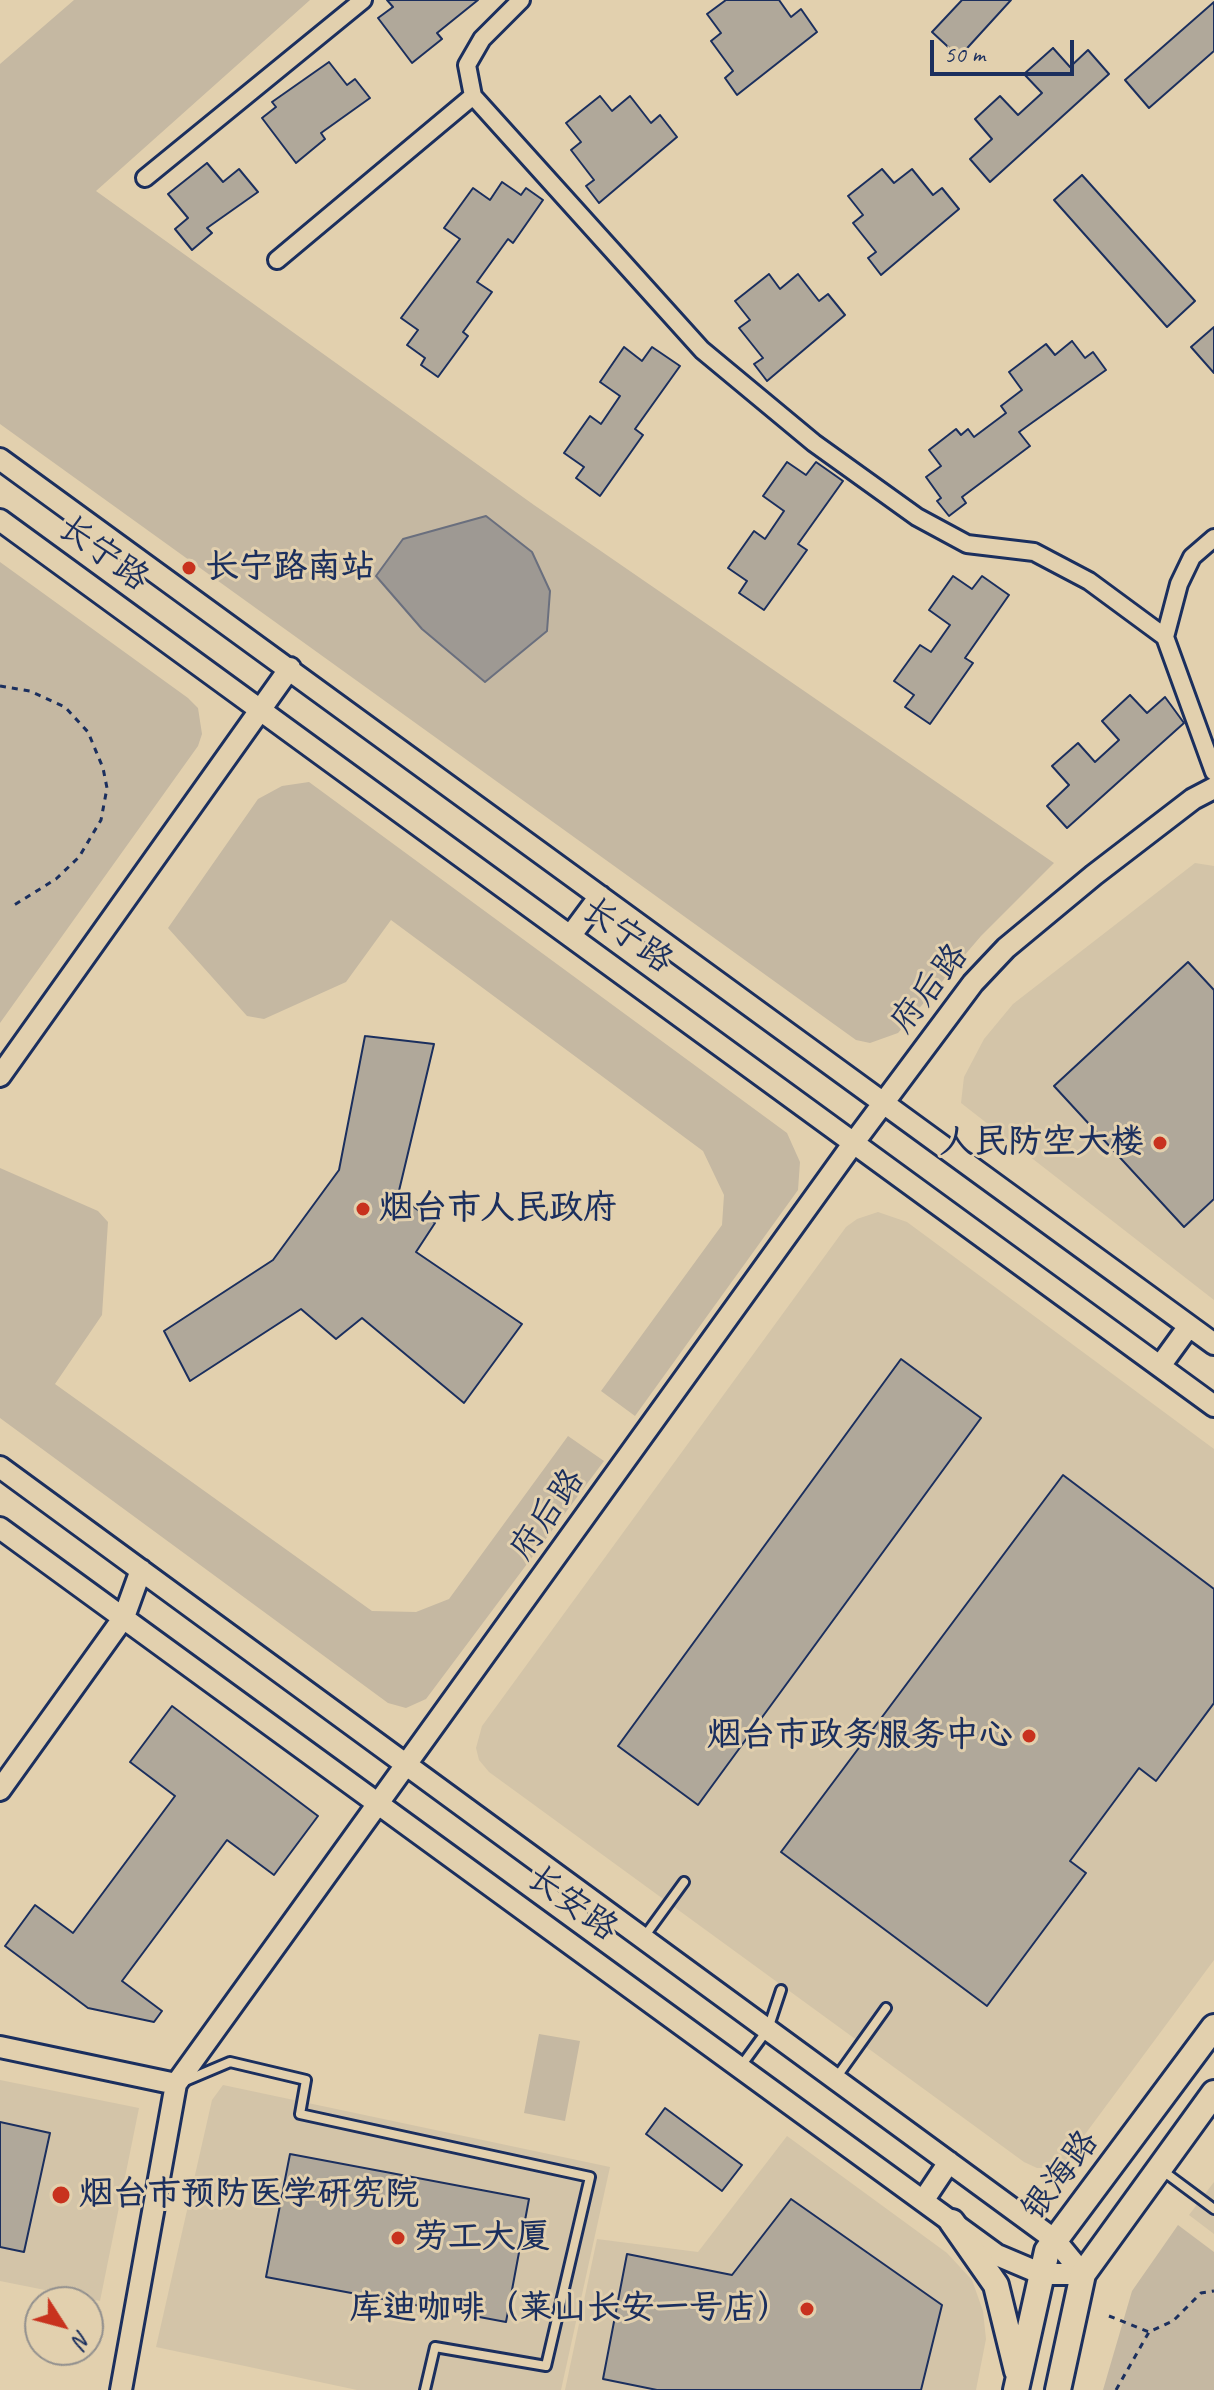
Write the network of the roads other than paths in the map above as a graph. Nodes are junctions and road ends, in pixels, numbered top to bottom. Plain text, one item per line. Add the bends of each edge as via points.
1 (363, 0) edge
2 (521, 0) edge
3 (473, 96) junction
4 (145, 178) dead end
5 (277, 260) dead end
6 (0, 459) edge
7 (0, 520) edge
8 (1214, 538) edge
9 (1165, 637) junction
10 (290, 668) junction
11 (261, 709) junction
12 (1214, 772) edge
13 (1214, 788) edge
14 (600, 896) junction
15 (571, 935) junction
16 (0, 1076) edge
17 (882, 1104) junction
18 (855, 1141) junction
19 (1189, 1326) junction
20 (1214, 1344) edge
21 (1160, 1366) junction
22 (1214, 1406) edge
23 (0, 1467) edge
24 (0, 1528) edge
25 (141, 1570) junction
26 (124, 1617) junction
27 (410, 1764) junction
28 (0, 1790) edge
29 (380, 1803) junction
30 (684, 1882) dead end
31 (644, 1937) junction
32 (781, 1990) dead end
33 (886, 2008) dead end
34 (1214, 2027) edge
35 (768, 2029) junction
36 (0, 2047) edge
37 (740, 2067) junction
38 (835, 2078) junction
39 (176, 2084) junction
40 (1214, 2093) edge
41 (949, 2162) junction
42 (1159, 2168) junction
43 (923, 2201) junction
44 (1214, 2209) edge
45 (952, 2222) junction
46 (1055, 2240) junction
47 (1042, 2274) junction
48 (1083, 2274) junction
49 (1017, 2385) edge
50 (121, 2390) edge
51 (425, 2390) edge
52 (1058, 2390) edge

1 - 4 street
2 - 3 street via 482,39 467,65
3 - 5 street
3 - 9 street via 702,350 814,443 930,524 967,544 1034,552 1089,581
6 - 10 street, 长宁路
7 - 11 street, 长宁路
8 - 9 street via 1192,557
9 - 12 street
10 - 11 street
10 - 14 street, 长宁路
11 - 15 street, 长宁路
11 - 16 street
13 - 17 street, 府后路 via 1106,865 1006,948 973,983
14 - 15 street
14 - 17 street, 长宁路
15 - 18 street, 长宁路
17 - 18 street, 府后路
17 - 19 street, 长宁路
18 - 21 street, 长宁路
18 - 27 street, 府后路
19 - 20 street, 长宁路
19 - 21 street
21 - 22 street, 长宁路
23 - 25 street
24 - 26 street, 长安路
25 - 26 street
25 - 27 street
26 - 28 street
26 - 29 street, 长安路
27 - 29 street, 府后路
27 - 31 street
29 - 37 street, 长安路
29 - 39 street, 府后路
30 - 31 lane
31 - 35 street
32 - 35 lane
33 - 38 lane
34 - 46 main road, 银海路
35 - 37 lane
35 - 38 street
36 - 39 street
37 - 43 street, 长安路
38 - 41 street
39 - 50 street, 府后路
39 - 51 lane via 230,2062 306,2080 300,2114 590,2177 546,2366 435,2347
40 - 42 main road
41 - 43 street
41 - 46 street
42 - 44 lane
42 - 48 main road
43 - 45 street, 长安路
45 - 47 street, 长安路 via 997,2255
45 - 49 main road via 996,2285
46 - 47 main road, 银海路
46 - 48 street
47 - 48 street, 长安路
47 - 49 main road, 银海路
48 - 52 main road

